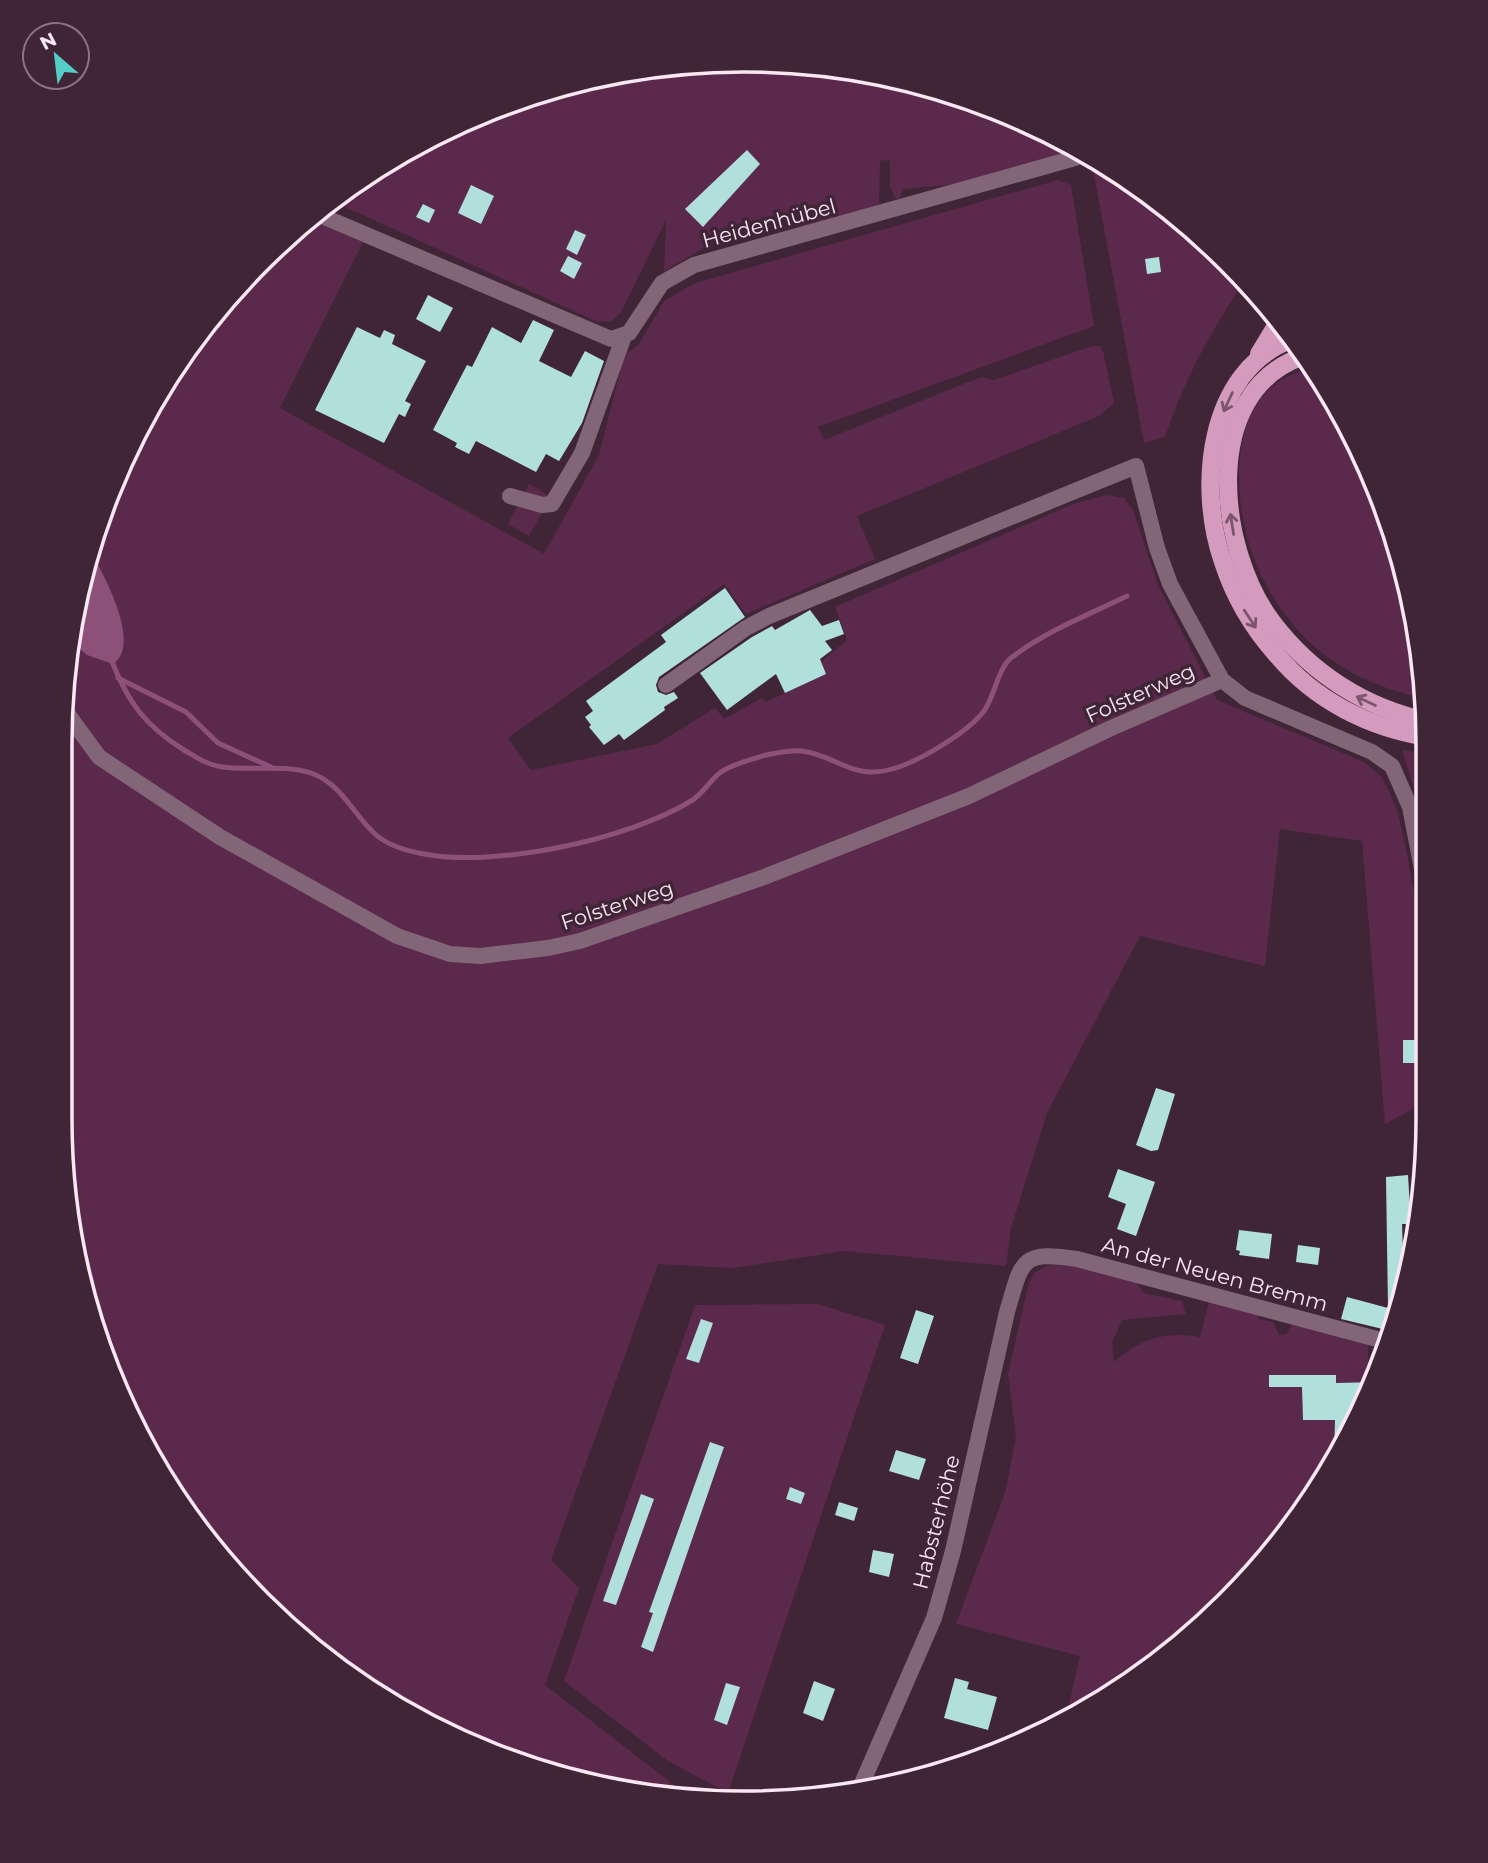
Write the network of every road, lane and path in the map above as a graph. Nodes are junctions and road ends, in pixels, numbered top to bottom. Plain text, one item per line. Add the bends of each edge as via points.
1 (1066, 154) edge
2 (327, 218) edge
3 (1273, 331) edge
4 (624, 336) junction
5 (1283, 343) edge
6 (1295, 359) edge
7 (1255, 362) junction
8 (510, 496) dead end
9 (1222, 680) junction
10 (666, 685) dead end
11 (1415, 717) edge
12 (73, 721) edge
13 (1416, 734) edge
14 (1416, 838) edge
15 (1030, 1259) joint
16 (1379, 1340) edge
17 (864, 1780) edge

1 - 4 street, Heidenhübel via 694,265 662,283
2 - 4 street via 611,339
3 - 7 main road
4 - 8 street, Heidenhübel via 582,453 552,504
5 - 7 main road
11 -> 6 main road via 1352,694 1313,665 1272,622 1237,549 1228,466 1239,416 1261,382
7 -> 13 main road via 1227,400 1213,449 1211,503 1231,583 1241,606 1277,656 1325,699 1381,726
9 - 10 street, Folsterweg via 1170,584 1136,466 769,615
9 - 12 street, Folsterweg via 969,796 776,872 580,941 480,957 450,954 397,936 220,837 99,757
9 - 14 street, Folsterweg via 1245,698 1372,751 1392,766 1410,807
15 - 16 street, An der Neuen Bremm via 1048,1254 1077,1259
15 - 17 street, Habsterhöhe via 1018,1275 1007,1312 934,1618

